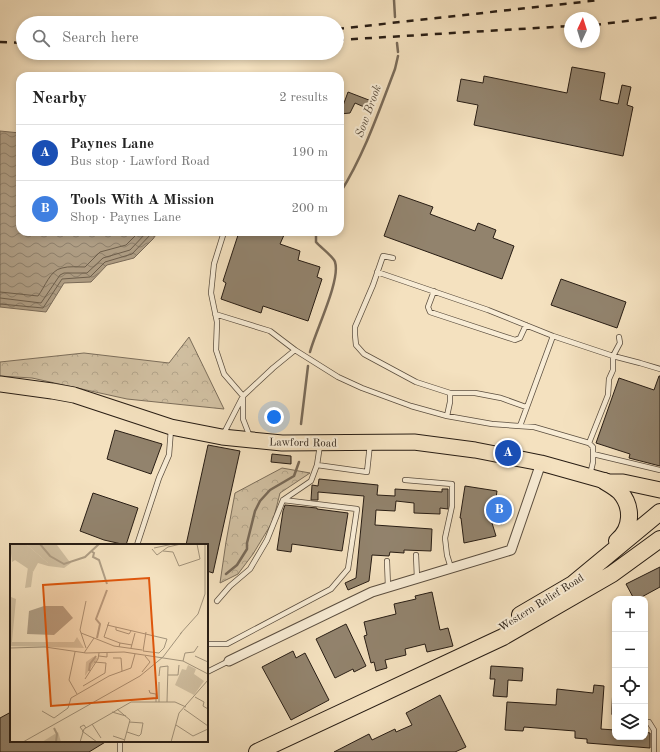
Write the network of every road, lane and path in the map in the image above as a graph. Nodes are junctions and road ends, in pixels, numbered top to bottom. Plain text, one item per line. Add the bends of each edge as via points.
1 (223, 236) edge
2 (393, 258) dead end
3 (377, 272) junction
4 (434, 291) junction
5 (215, 314) junction
6 (526, 325) junction
7 (553, 336) junction
8 (619, 337) dead end
9 (295, 350) junction
10 (613, 356) junction
11 (660, 369) edge
12 (0, 384) edge
13 (450, 393) junction
14 (243, 396) junction
15 (526, 407) junction
16 (447, 416) junction
17 (520, 426) junction
18 (171, 427) junction
19 (222, 436) junction
20 (251, 440) junction
21 (371, 442) junction
22 (589, 443) junction
23 (320, 444) junction
24 (593, 454) junction
25 (541, 464) junction
26 (317, 465) junction
27 (660, 470) edge
28 (405, 480) dead end
29 (601, 480) junction
30 (660, 490) edge
31 (283, 500) junction
32 (660, 500) edge
33 (660, 512) edge
34 (660, 526) edge
35 (660, 539) edge
36 (137, 544) edge
37 (416, 555) dead end
38 (387, 561) dead end
39 (451, 568) junction
40 (417, 578) junction
41 (573, 584) junction
42 (388, 587) junction
43 (217, 601) dead end
44 (208, 644) edge
45 (228, 662) joint
46 (434, 669) junction
47 (208, 672) edge
48 (648, 722) edge
49 (257, 752) edge
50 (654, 752) edge

1 - 5 lane via 214,264 211,293
2 - 3 lane via 384,256
3 - 4 lane
3 - 13 lane via 355,327 356,345 364,354 409,379
4 - 6 lane
4 - 6 lane via 428,307 430,312 515,340 520,338
5 - 9 lane via 270,331
5 - 14 lane via 216,350 224,374
6 - 7 lane
7 - 10 lane
7 - 15 lane
8 - 10 lane via 620,343
9 - 14 lane
9 - 16 lane via 338,377 362,388
10 - 11 lane
10 - 22 lane via 608,395
12 - 18 main road, Lawford Road via 74,395
13 - 15 lane via 475,393 501,398
13 - 16 lane
14 - 19 lane
14 - 20 lane via 242,419
15 - 17 lane
16 - 17 lane
17 - 22 lane via 534,426
18 - 19 main road, Lawford Road
18 - 36 lane via 169,455
19 - 20 main road, Lawford Road
20 - 23 main road, Lawford Road
21 - 23 main road, Lawford Road
21 - 25 main road, Lawford Road via 414,442 475,450
21 - 26 lane via 367,472
22 - 24 lane via 593,447
23 - 26 lane
24 - 27 lane
24 - 29 lane via 593,462
25 - 29 main road, Lawford Road
25 - 39 street via 511,550
26 - 31 lane via 311,481
28 - 39 lane via 452,484 452,506 445,538
29 - 30 main road, Lawford Road
29 - 32 main road, Lawford Road via 624,490
29 - 41 highway via 620,492 629,508 629,524 622,536 590,562
31 - 43 lane via 267,540 250,569
31 - 44 lane via 356,509 348,569 331,589 227,644
33 - 41 highway, Western Relief Road
34 - 41 highway via 620,556
35 - 46 highway, Western Relief Road via 612,574 560,605 503,637
37 - 40 lane
38 - 42 lane
39 - 40 street
40 - 42 street
41 - 46 highway, Western Relief Road
42 - 45 street via 372,592
45 - 47 lane
46 - 49 highway, Western Relief Road
48 - 50 lane via 654,730

